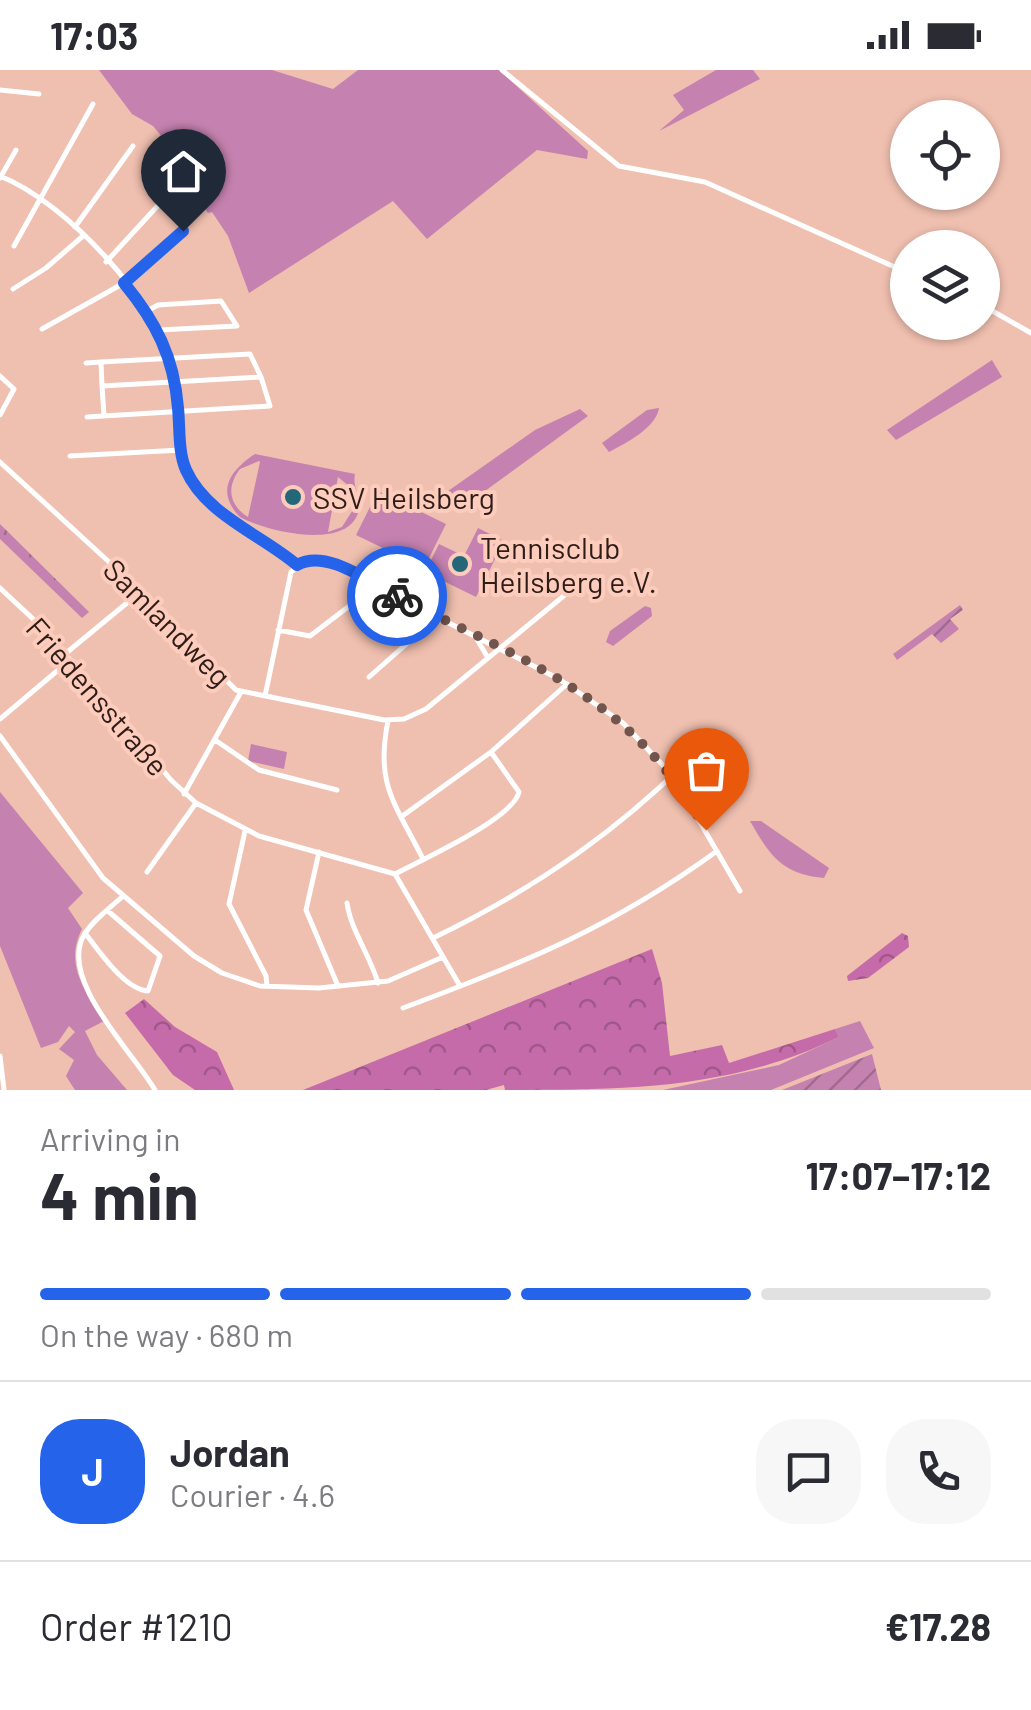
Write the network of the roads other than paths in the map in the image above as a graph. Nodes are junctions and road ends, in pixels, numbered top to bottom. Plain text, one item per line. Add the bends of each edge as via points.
1 (502, 70) edge
2 (0, 90) edge
3 (39, 94) dead end
4 (93, 104) dead end
5 (133, 146) dead end
6 (16, 150) dead end
7 (0, 177) edge
8 (40, 197) junction
9 (163, 200) dead end
10 (76, 227) junction
11 (183, 231) dead end
12 (82, 236) junction
13 (14, 246) dead end
14 (106, 262) junction
15 (890, 265) edge
16 (124, 283) junction
17 (13, 288) dead end
18 (147, 310) junction
19 (1000, 315) edge
20 (42, 329) dead end
21 (159, 330) junction
22 (1031, 333) edge
23 (170, 358) junction
24 (101, 362) junction
25 (86, 363) dead end
26 (0, 376) edge
27 (261, 377) junction
28 (176, 383) junction
29 (102, 386) junction
30 (178, 411) junction
31 (0, 415) edge
32 (104, 416) junction
33 (87, 417) dead end
34 (182, 450) junction
35 (70, 456) dead end
36 (0, 462) edge
37 (297, 565) junction
38 (0, 588) edge
39 (139, 593) junction
40 (566, 594) dead end
41 (348, 607) dead end
42 (437, 617) junction
43 (278, 630) junction
44 (475, 636) junction
45 (499, 648) junction
46 (68, 657) junction
47 (488, 658) junction
48 (369, 677) dead end
49 (567, 684) junction
50 (241, 692) junction
51 (265, 696) junction
52 (0, 719) edge
53 (388, 720) junction
54 (0, 736) edge
55 (214, 740) junction
56 (706, 742) dead end
57 (491, 752) junction
58 (673, 776) junction
59 (337, 790) dead end
60 (184, 794) junction
61 (196, 803) junction
62 (402, 818) junction
63 (245, 831) junction
64 (717, 851) junction
65 (319, 852) junction
66 (422, 860) junction
67 (147, 872) dead end
68 (396, 874) junction
69 (740, 892) dead end
70 (123, 896) junction
71 (347, 903) dead end
72 (108, 910) junction
73 (85, 933) junction
74 (433, 938) junction
75 (443, 957) junction
76 (378, 983) junction
77 (460, 986) junction
78 (267, 987) junction
79 (338, 987) junction
80 (403, 1008) dead end
81 (0, 1056) edge
82 (4, 1090) edge
83 (155, 1090) edge

1 - 15 street via 619,166 704,182
2 - 3 street
4 - 8 street
5 - 10 street
6 - 7 street
7 - 8 street
8 - 10 street
8 - 13 street
9 - 14 street
10 - 12 street
11 - 16 street
12 - 14 street
12 - 17 street
14 - 16 street
16 - 18 street
16 - 20 street
18 - 21 street
18 - 21 street via 221,301 237,326
19 - 22 street
21 - 23 street
23 - 24 street
23 - 27 street via 250,354
23 - 28 street
24 - 25 street
24 - 29 street
26 - 31 street via 14,386
27 - 28 street
27 - 30 street via 270,406
28 - 29 street
28 - 30 street
29 - 32 street
30 - 32 street
30 - 34 street
32 - 33 street
34 - 35 street
34 - 37 street via 190,478 214,503
36 - 39 street, Samlandweg
37 - 42 street via 325,560
37 - 43 street
38 - 46 street, Friedensstraße
39 - 46 street
39 - 50 street, Samlandweg
40 - 45 street
41 - 43 street via 314,635
42 - 44 street
42 - 48 street
43 - 51 street
44 - 45 street
44 - 47 street
45 - 47 street
45 - 49 street
46 - 52 street
46 - 60 street, Friedensstraße
47 - 53 street via 420,712
49 - 57 street
49 - 58 street via 630,729
50 - 51 street, Samlandweg
50 - 55 street
51 - 53 street, Samlandweg
53 - 62 street via 382,766
54 - 70 street via 94,868
55 - 59 street via 259,770
55 - 60 street
56 - 58 street
57 - 62 street
57 - 66 street via 518,798
58 - 64 street
58 - 74 street via 568,863
60 - 61 street, Friedensstraße
61 - 63 street, Friedensstraße
61 - 67 street
62 - 66 street
63 - 65 street, Friedensstraße
63 - 78 street via 229,904
64 - 69 street
64 - 77 street via 588,934
65 - 68 street, Friedensstraße
65 - 79 street via 306,910
66 - 68 street
68 - 74 street
70 - 72 street
70 - 78 street via 206,964
71 - 76 street
72 - 73 street
72 - 73 street via 160,956 148,991 112,966
73 - 83 street via 78,955 82,978 117,1042
74 - 75 street
75 - 76 street
75 - 77 street
76 - 79 street
77 - 80 street
78 - 79 street
81 - 82 street

